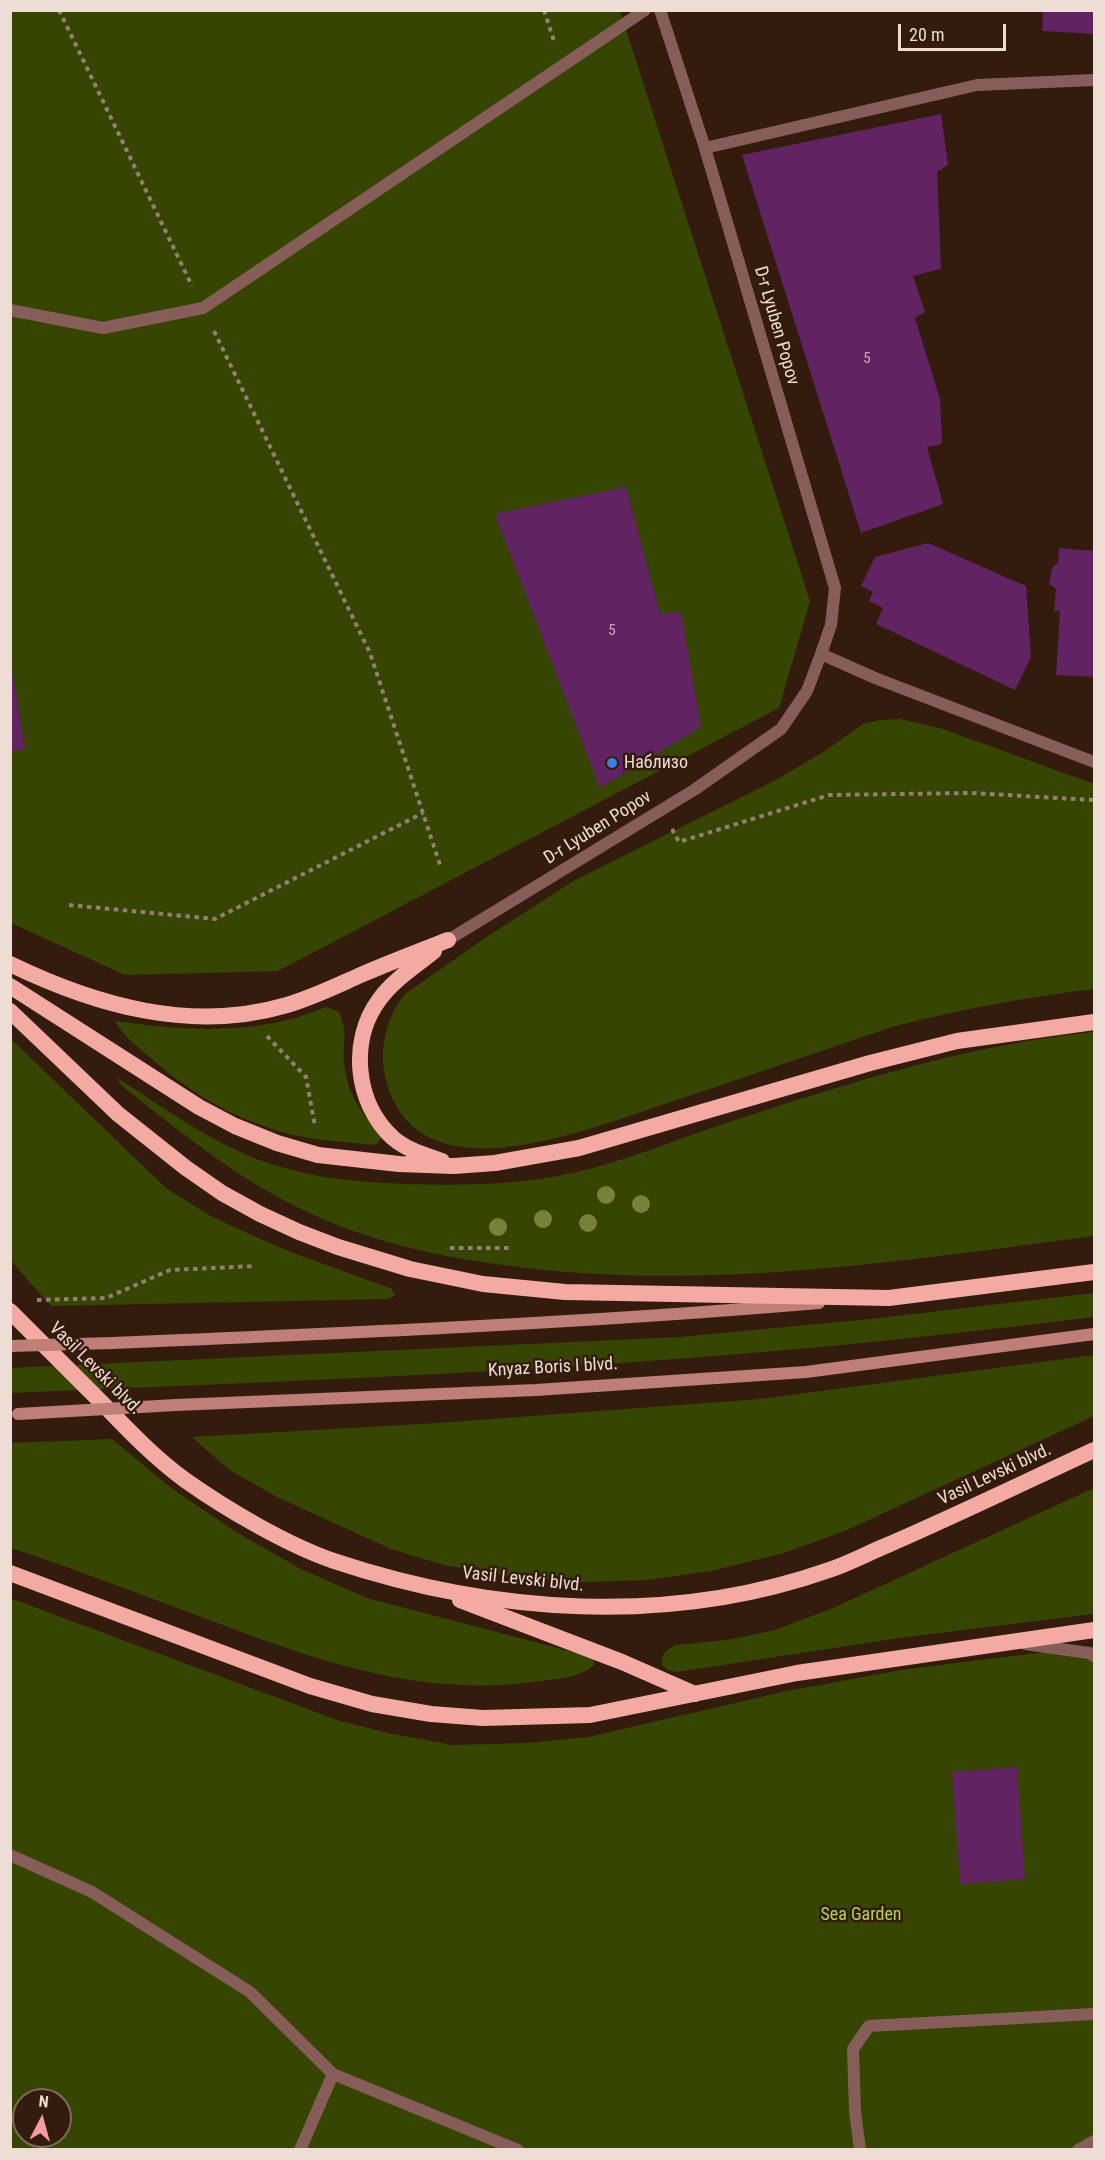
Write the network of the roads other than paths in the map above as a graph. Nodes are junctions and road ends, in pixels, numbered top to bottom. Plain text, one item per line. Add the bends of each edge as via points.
1 (645, 10) edge
2 (660, 10) edge
3 (1095, 80) edge
4 (705, 148) junction
5 (10, 310) edge
6 (821, 654) junction
7 (1095, 762) edge
8 (448, 940) junction
9 (10, 964) edge
10 (10, 986) edge
11 (10, 1011) edge
12 (1095, 1022) edge
13 (454, 1166) junction
14 (1095, 1272) edge
15 (889, 1298) junction
16 (10, 1311) edge
17 (1095, 1334) edge
18 (10, 1346) edge
19 (14, 1414) edge
20 (1095, 1450) edge
21 (10, 1573) edge
22 (425, 1587) junction
23 (1095, 1630) edge
24 (1009, 1642) junction
25 (1095, 1656) edge
26 (695, 1694) junction
27 (10, 1855) edge
28 (1095, 2014) edge
29 (333, 2074) junction
30 (1095, 2141) edge
31 (300, 2150) edge
32 (518, 2150) edge
33 (860, 2150) edge
34 (1078, 2150) edge

1 - 5 street via 203,308 103,328
2 - 4 street, D-r Lyuben Popov
3 - 4 street via 977,85
4 - 6 street, D-r Lyuben Popov via 835,588 831,625
6 - 7 street
6 - 8 street, D-r Lyuben Popov via 807,691 781,729 662,810
8 - 9 highway via 286,1005 246,1015 214,1017 174,1017 109,1002
8 - 13 highway via 379,1000 360,1042 359,1061 367,1101 381,1126 406,1147
10 - 13 highway via 235,1126 318,1155
11 - 15 highway via 117,1114 222,1193 299,1232 375,1259 455,1280 565,1292
12 - 13 highway via 957,1041 579,1148
14 - 15 highway
15 - 18 main road, bridge via 415,1331
16 - 22 highway, Vasil Levski blvd. via 147,1449 185,1480 265,1530 332,1560
17 - 19 main road, Knyaz Boris I blvd., bridge via 806,1372
20 - 22 highway, Vasil Levski blvd. via 829,1570 709,1601 650,1607 581,1607
21 - 26 highway via 310,1686 372,1704 431,1714 536,1717 590,1715
22 - 26 highway
23 - 24 highway
24 - 25 street
24 - 26 highway via 797,1673
27 - 29 street via 92,1892 250,1992
28 - 33 street via 870,2026 853,2049
29 - 31 street
29 - 32 street
30 - 34 street

